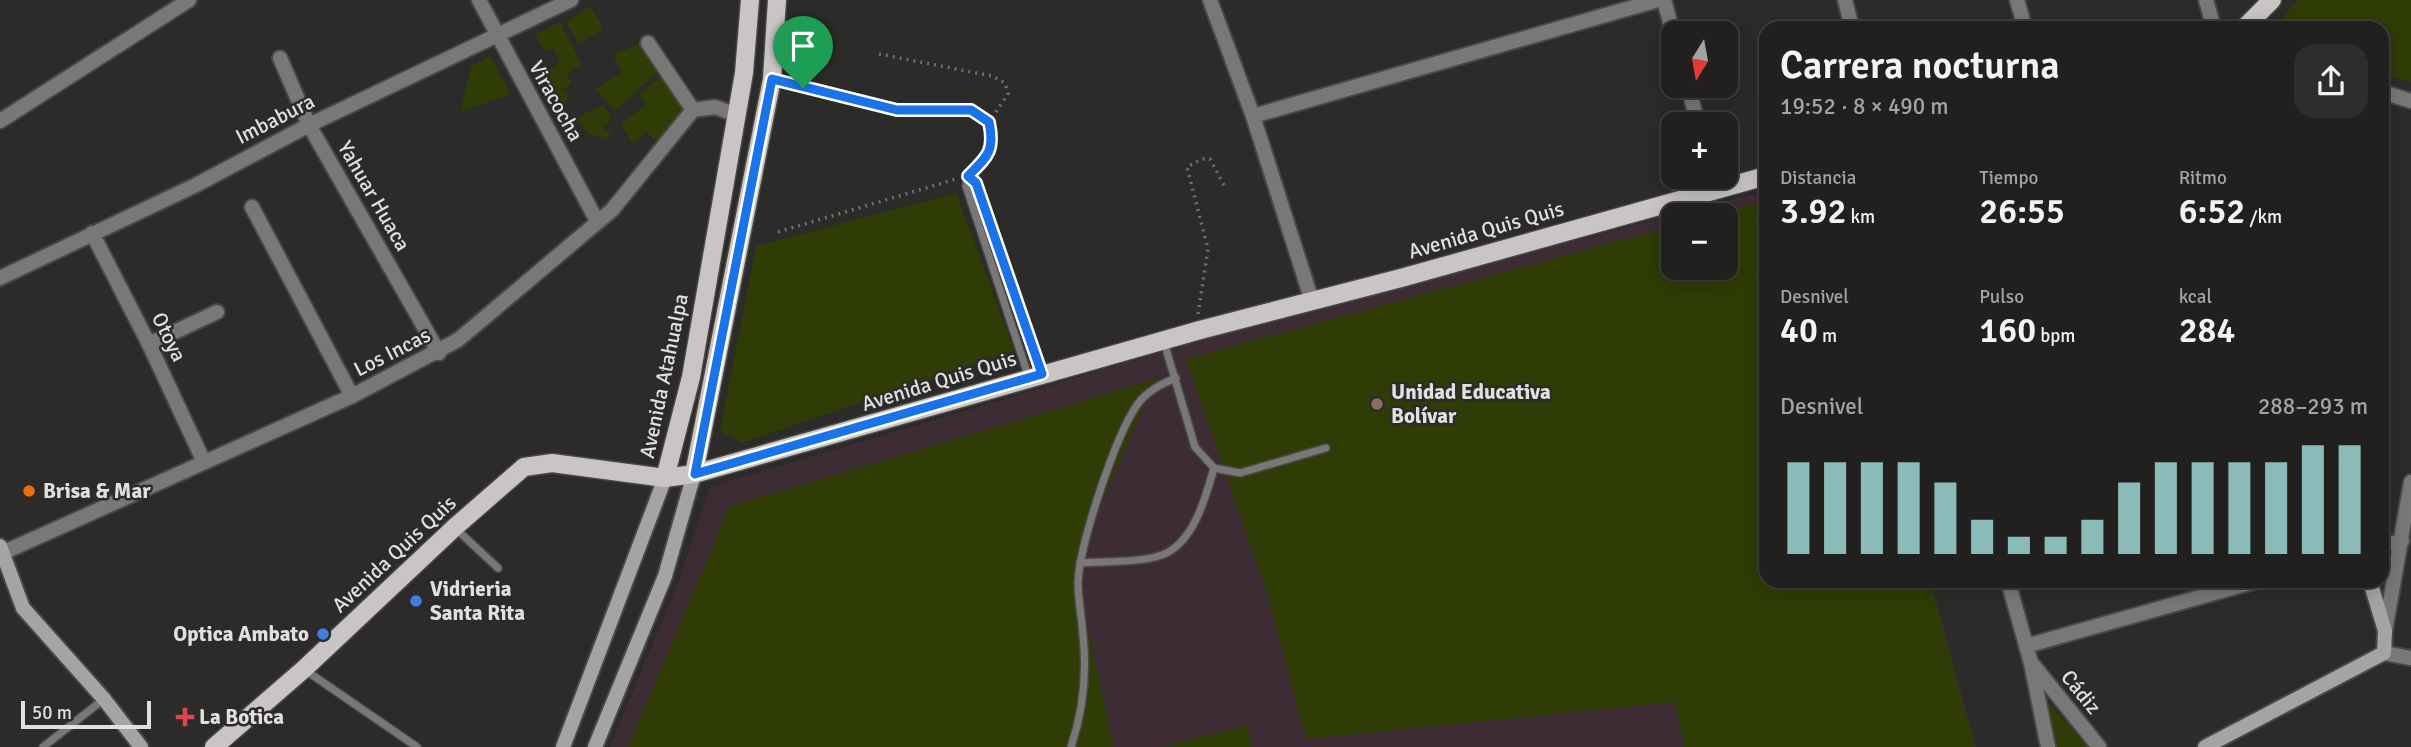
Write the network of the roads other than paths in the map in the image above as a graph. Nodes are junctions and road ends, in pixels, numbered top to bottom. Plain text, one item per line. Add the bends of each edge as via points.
1 (189, 0) edge
2 (479, 0) edge
3 (571, 0) edge
4 (750, 0) edge
5 (777, 0) edge
6 (1210, 0) edge
7 (1658, 0) edge
8 (1664, 0) edge
9 (1845, 0) edge
10 (2017, 0) edge
11 (2206, 0) edge
12 (2272, 0) edge
13 (1670, 21) edge
14 (1850, 21) edge
15 (2023, 21) edge
16 (2212, 21) edge
17 (2251, 21) edge
18 (497, 37) junction
19 (648, 43) dead end
20 (280, 58) dead end
21 (2389, 94) edge
22 (2411, 101) edge
23 (693, 110) junction
24 (737, 115) junction
25 (1253, 116) junction
26 (0, 121) edge
27 (309, 124) junction
28 (1759, 177) edge
29 (1738, 180) edge
30 (1697, 189) edge
31 (252, 207) dead end
32 (597, 220) junction
33 (92, 233) junction
34 (0, 278) edge
35 (1312, 301) junction
36 (217, 312) dead end
37 (1163, 340) junction
38 (149, 344) junction
39 (439, 353) junction
40 (1036, 376) junction
41 (1176, 378) junction
42 (352, 396) junction
43 (1325, 448) dead end
44 (204, 462) junction
45 (1214, 468) junction
46 (695, 474) junction
47 (665, 478) junction
48 (2411, 482) edge
49 (455, 527) junction
50 (2402, 541) junction
51 (2389, 544) edge
52 (1, 551) edge
53 (1080, 563) junction
54 (498, 568) dead end
55 (2010, 588) edge
56 (2232, 588) edge
57 (2372, 588) edge
58 (2385, 631) junction
59 (2026, 646) junction
60 (2384, 653) junction
61 (2411, 658) edge
62 (2031, 663) junction
63 (304, 669) junction
64 (104, 699) junction
65 (43, 747) edge
66 (141, 747) edge
67 (214, 747) edge
68 (417, 747) edge
69 (563, 747) edge
70 (595, 747) edge
71 (1071, 747) edge
72 (2048, 747) edge
73 (2099, 747) edge
74 (2205, 747) edge

1 - 26 street
2 - 18 street, Viracocha
3 - 18 street, Imbabura
4 - 24 main road, Avenida Atahualpa
5 - 46 main road via 772,79
6 - 25 street
7 - 25 street
8 - 13 street
9 - 14 street
10 - 15 street
11 - 16 street
12 - 17 main road
18 - 27 street, Imbabura
18 - 32 street, Viracocha
19 - 23 street
20 - 27 street, Yahuar Huaca
21 - 22 street
23 - 24 street via 715,107
23 - 32 street, Los Incas via 612,209
24 - 47 main road, Avenida Atahualpa via 691,377
25 - 35 street
27 - 33 street, Imbabura via 196,185
27 - 39 street, Yahuar Huaca
28 - 29 main road, Avenida Quis Quis
30 - 35 main road, Avenida Quis Quis
31 - 42 street
32 - 39 street, Los Incas
33 - 34 street, Imbabura
33 - 38 street, Otoya
35 - 37 main road, Avenida Quis Quis
36 - 38 street
37 - 40 main road, Avenida Quis Quis
37 - 41 lane
38 - 44 street, Otoya
39 - 42 street, Los Incas
40 - 40 lane via 966,186 968,176 976,183
40 - 46 main road, Avenida Quis Quis
41 - 45 lane via 1195,447
41 - 53 lane via 1153,390 1132,415 1114,452
42 - 44 street, Los Incas
43 - 45 lane via 1240,473
44 - 52 street, Los Incas
45 - 53 lane via 1196,519 1168,552
46 - 47 main road, Avenida Quis Quis
46 - 70 main road via 665,576
47 - 49 main road, Avenida Quis Quis via 552,463 524,467
47 - 69 main road, Avenida Atahualpa
48 - 50 street
49 - 54 lane
49 - 63 main road, Avenida Quis Quis
50 - 51 street
50 - 58 street
52 - 64 main road via 23,608
53 - 71 lane via 1084,674
55 - 59 street, Cádiz
56 - 59 street
57 - 58 main road
58 - 60 main road
59 - 62 street, Cádiz
60 - 61 street
60 - 74 main road
62 - 72 street, Cádiz
62 - 73 street, Cádiz
63 - 67 main road, Avenida Quis Quis
63 - 68 lane
64 - 65 lane
64 - 66 main road

